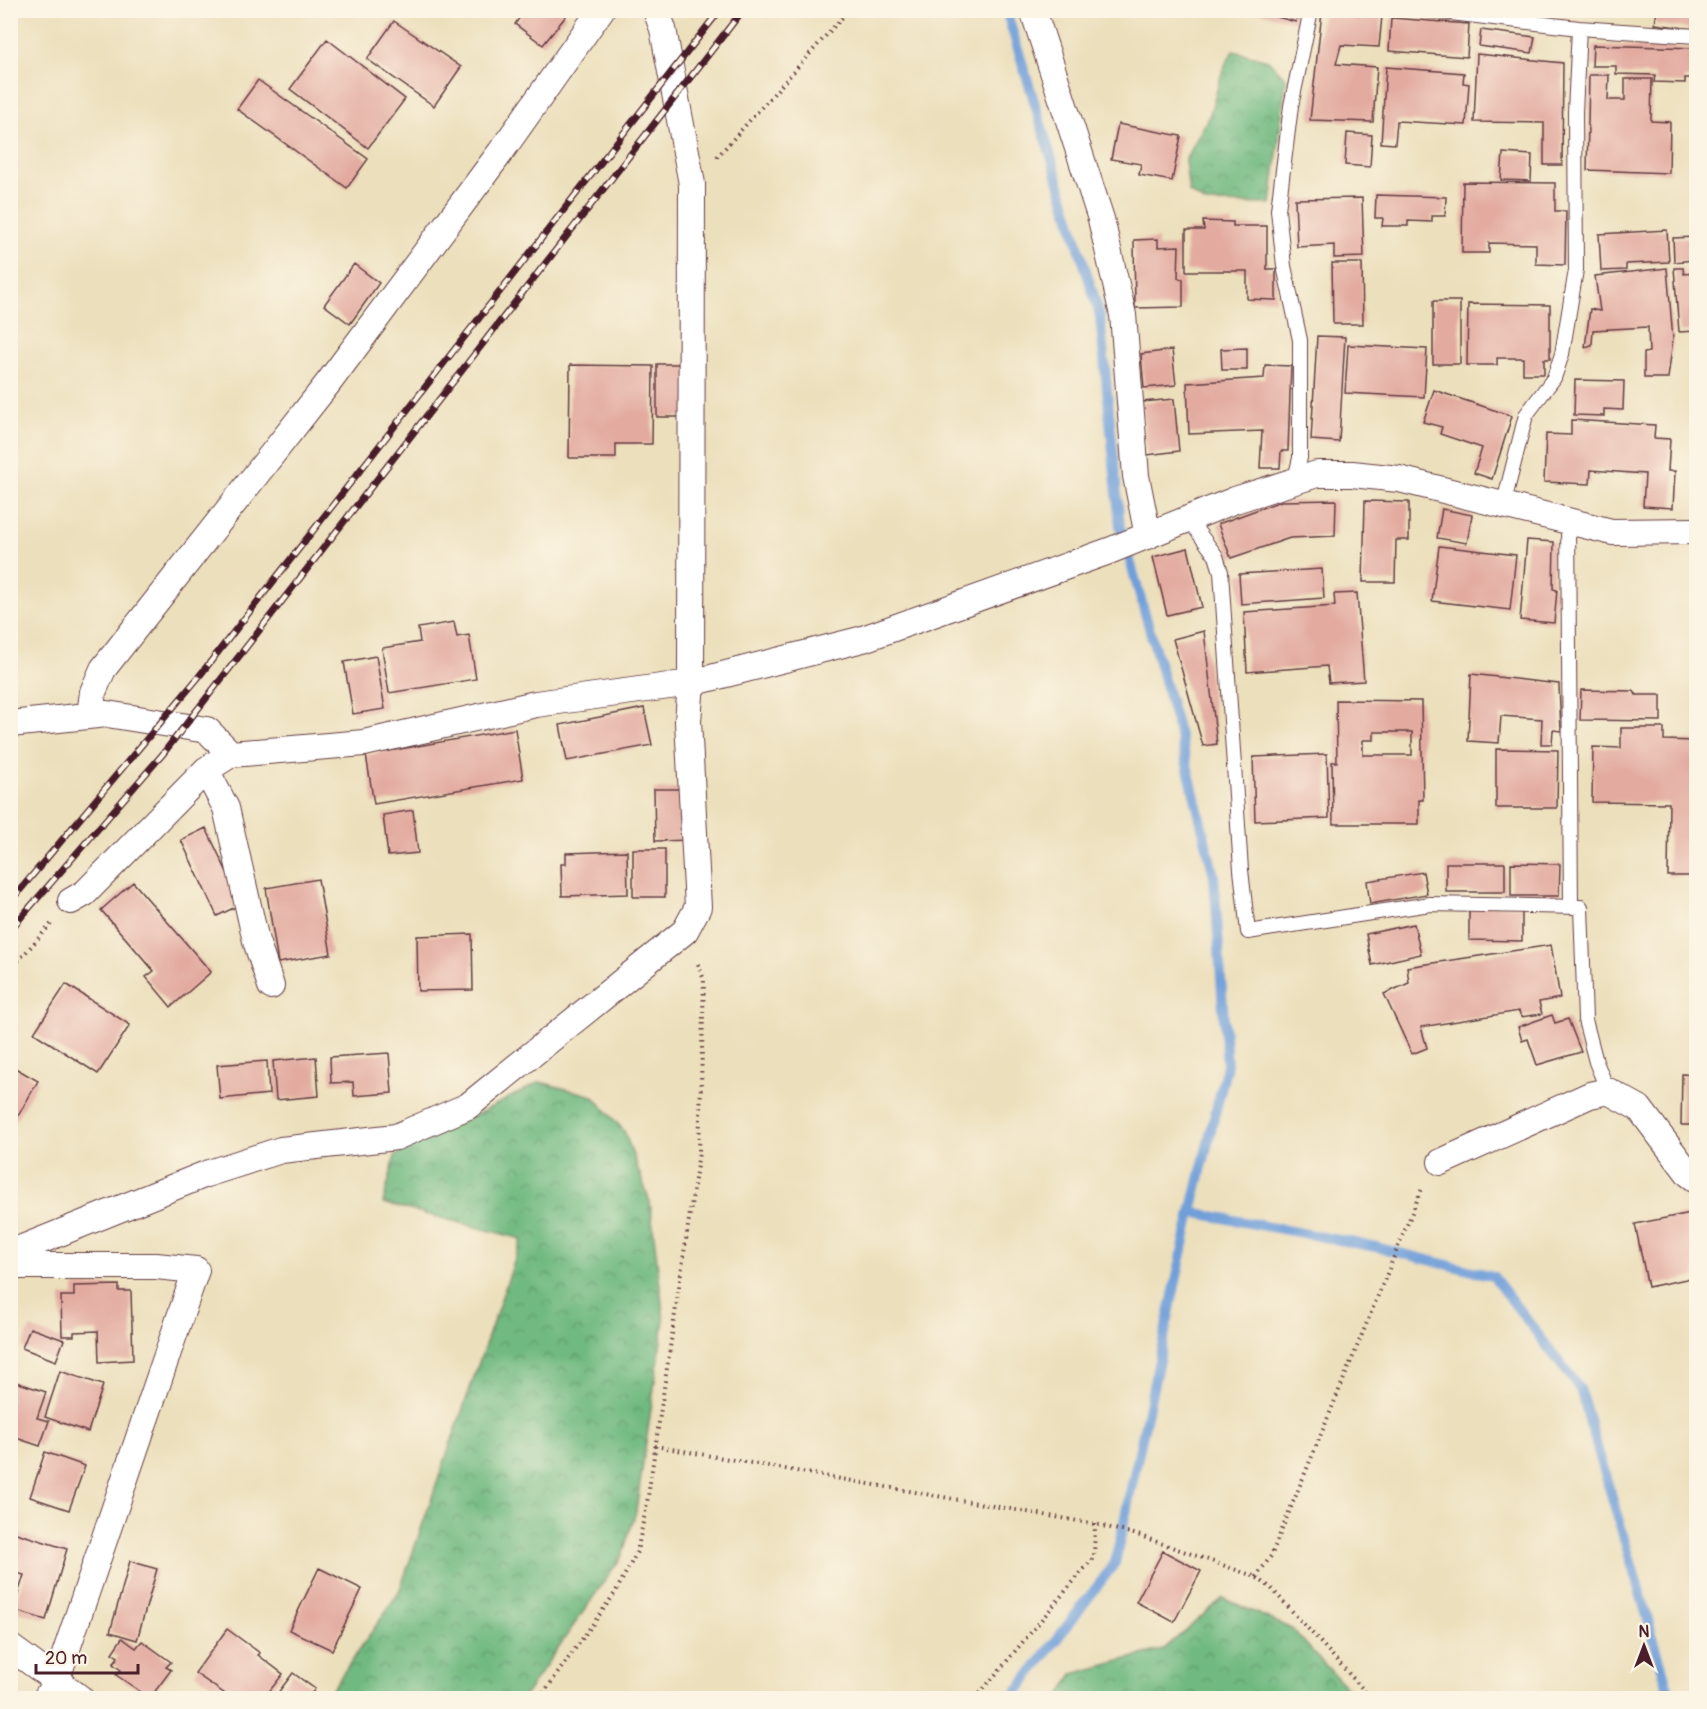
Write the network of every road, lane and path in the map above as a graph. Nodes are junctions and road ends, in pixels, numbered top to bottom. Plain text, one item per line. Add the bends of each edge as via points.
1 (601, 10) edge
2 (657, 10) edge
3 (849, 10) edge
4 (1033, 10) edge
5 (1311, 10) edge
6 (1426, 10) edge
7 (1579, 28) junction
8 (1696, 36) edge
9 (692, 184) junction
10 (1295, 479) junction
11 (1503, 506) junction
12 (1189, 520) junction
13 (1568, 521) junction
14 (1696, 531) edge
15 (1144, 537) junction
16 (691, 682) junction
17 (90, 715) junction
18 (10, 724) edge
19 (231, 754) junction
20 (206, 770) junction
21 (71, 901) joint
22 (1571, 906) junction
23 (685, 931) junction
24 (10, 970) edge
25 (271, 986) dead end
26 (1608, 1091) junction
27 (1441, 1162) joint
28 (1696, 1179) edge
29 (10, 1253) edge
30 (10, 1266) edge
31 (655, 1446) junction
32 (1095, 1524) junction
33 (1256, 1577) junction
34 (10, 1647) edge
35 (51, 1689) edge
36 (80, 1698) edge
37 (540, 1698) edge
38 (976, 1698) edge
39 (1371, 1698) edge

1 - 17 street via 343,363 103,669 93,692
2 - 9 street
3 - 9 path
4 - 15 street via 1101,219 1123,315
5 - 10 lane via 1291,106 1278,210 1282,255 1300,340 1300,458
6 - 7 lane
7 - 8 lane
7 - 11 lane via 1576,270 1559,362 1554,378 1526,415
9 - 16 street
10 - 11 street via 1317,474 1399,479
10 - 12 street
11 - 13 street
12 - 15 street
12 - 22 lane via 1216,556 1221,572 1248,932 1430,904
13 - 14 street via 1612,532
13 - 22 lane
15 - 16 street via 863,639
16 - 19 street via 536,704 364,743
16 - 23 street via 688,721 698,907
17 - 18 street
17 - 19 street via 107,714 207,730
19 - 20 street
20 - 21 street via 85,893
20 - 25 street via 226,808 256,941
21 - 24 path
22 - 26 lane via 1581,907 1585,1020
23 - 29 street via 468,1106 396,1137 281,1150 249,1160
23 - 31 path via 704,980 702,1105 699,1152
26 - 27 street via 1590,1095
26 - 28 street via 1639,1108
27 - 33 path via 1424,1182 1271,1556
30 - 35 street via 156,1266 196,1270
31 - 32 path
31 - 37 path via 637,1552 615,1593
32 - 33 path
32 - 38 path via 1094,1557
33 - 39 path via 1271,1588
34 - 35 street
35 - 36 street

